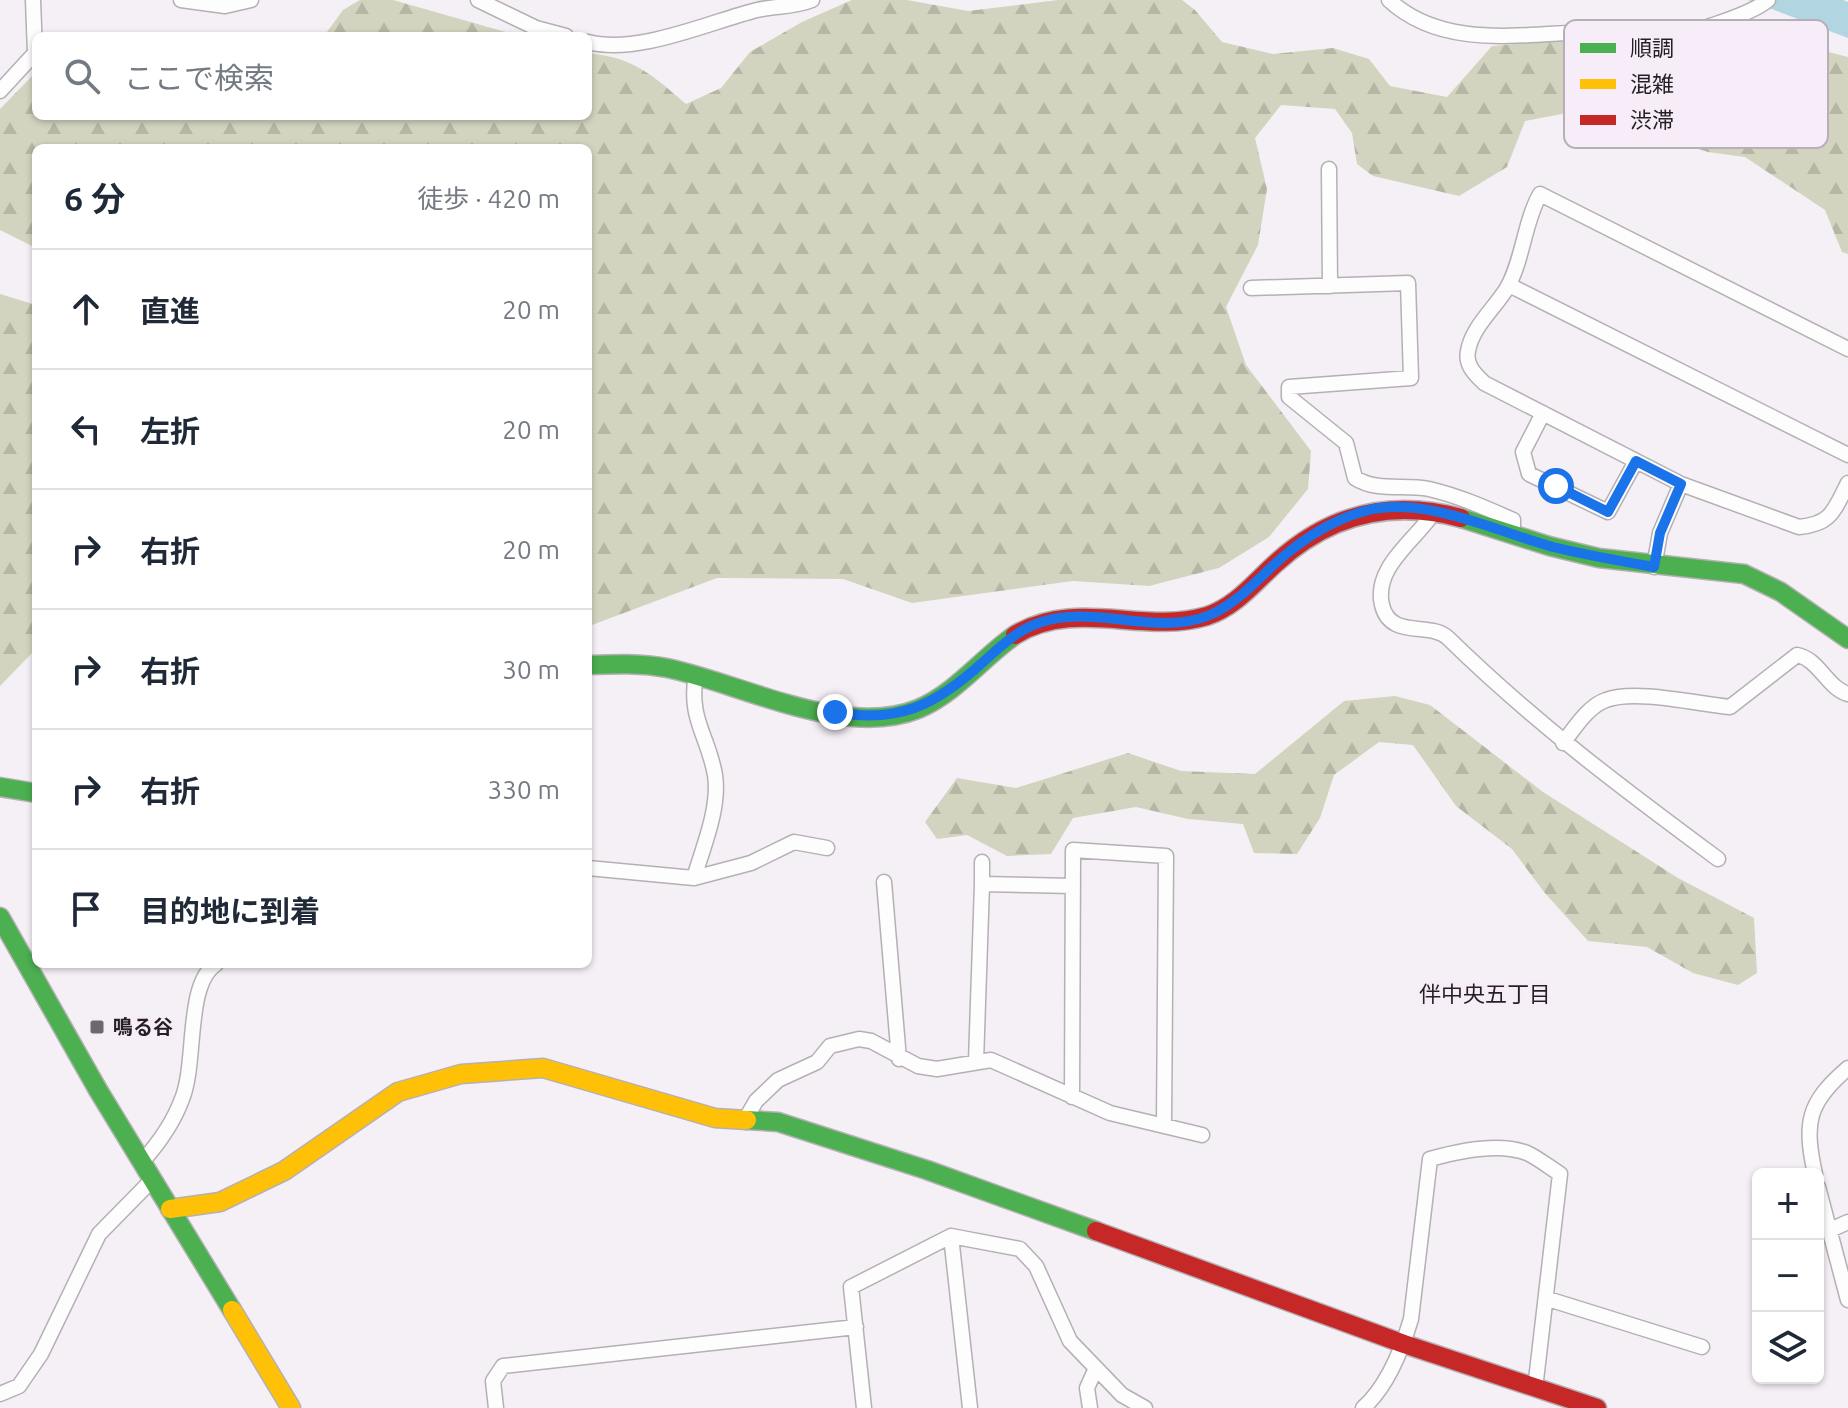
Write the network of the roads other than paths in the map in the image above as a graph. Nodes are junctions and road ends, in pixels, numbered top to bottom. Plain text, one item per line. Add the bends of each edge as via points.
1 (33, 0) edge
2 (181, 0) edge
3 (251, 0) edge
4 (478, 0) edge
5 (812, 0) edge
6 (1389, 0) edge
7 (1764, 4) edge
8 (1716, 20) edge
9 (34, 32) edge
10 (551, 32) edge
11 (1564, 33) edge
12 (592, 42) edge
13 (32, 56) edge
14 (0, 91) edge
15 (1329, 169) dead end
16 (1509, 285) junction
17 (1330, 286) junction
18 (1251, 288) dead end
19 (1848, 349) edge
20 (1543, 413) junction
21 (1848, 455) edge
22 (1636, 461) junction
23 (1848, 483) edge
24 (1681, 484) junction
25 (1434, 512) junction
26 (1513, 534) junction
27 (1654, 567) junction
28 (1848, 639) edge
29 (592, 665) edge
30 (696, 674) junction
31 (1848, 694) edge
32 (1563, 743) junction
33 (0, 787) edge
34 (32, 793) edge
35 (827, 848) dead end
36 (1718, 859) dead end
37 (982, 862) dead end
38 (592, 868) edge
39 (694, 878) junction
40 (884, 882) dead end
41 (982, 884) junction
42 (1073, 886) junction
43 (0, 917) edge
44 (210, 968) edge
45 (899, 1059) junction
46 (976, 1062) junction
47 (1848, 1068) edge
48 (1072, 1097) junction
49 (745, 1120) junction
50 (1164, 1126) junction
51 (1202, 1135) dead end
52 (142, 1162) junction
53 (1814, 1168) edge
54 (153, 1179) junction
55 (170, 1209) junction
56 (1824, 1213) edge
57 (1848, 1222) edge
58 (1828, 1231) junction
59 (951, 1236) junction
60 (1548, 1299) junction
61 (1848, 1300) edge
62 (856, 1327) junction
63 (1404, 1344) junction
64 (1702, 1347) dead end
65 (1096, 1368) junction
66 (1535, 1389) junction
67 (0, 1394) edge
68 (291, 1408) edge
69 (496, 1408) edge
70 (864, 1408) edge
71 (970, 1408) edge
72 (1090, 1408) edge
73 (1145, 1408) edge
74 (1363, 1408) edge
75 (1597, 1408) edge

1 - 9 street
2 - 3 street via 225,6
4 - 10 street
5 - 12 street via 757,10 702,29 631,42
6 - 11 street via 1405,15 1486,36
7 - 8 street
13 - 14 street
15 - 17 street
16 - 19 street via 1540,194
16 - 20 street via 1474,336 1467,354 1470,369 1484,383
16 - 21 street
17 - 18 street
17 - 26 street via 1408,283 1411,378 1289,387 1289,397 1346,443 1355,478 1367,486 1426,489 1468,500 1513,520
20 - 22 street
20 - 22 street via 1523,452 1529,474 1608,512
22 - 24 street
23 - 24 street via 1820,525 1799,527
24 - 27 street via 1660,533
25 - 26 street
25 - 30 street via 1367,510 1327,526 1209,616 1171,622 1070,615 1035,624 962,681 900,715 864,717 806,706
25 - 32 street via 1397,554 1384,579 1382,605 1392,621 1411,631 1444,633
26 - 27 street
27 - 28 street via 1722,569 1755,578
29 - 30 street via 657,663
30 - 39 street via 691,701 715,790
31 - 32 street via 1797,655 1730,707 1625,696 1604,700
32 - 36 street
33 - 34 street
35 - 39 street via 794,842 751,863
37 - 41 street
38 - 39 street
40 - 45 street
41 - 42 street
41 - 46 street
42 - 48 street
42 - 50 street via 1073,850 1166,856
43 - 52 street
44 - 52 street via 198,990 191,1067 182,1099
45 - 46 street via 937,1069
45 - 49 street via 871,1041 843,1040 817,1062 778,1080
46 - 48 street via 991,1060
47 - 53 street via 1825,1088 1806,1132
48 - 50 street
49 - 55 street via 715,1118 543,1068 461,1074 398,1092 284,1171 220,1202
49 - 63 street via 778,1122 927,1170
50 - 51 street
52 - 54 street
54 - 55 street
54 - 67 street via 99,1234 41,1354 19,1386
55 - 68 street
56 - 58 street
57 - 58 street
58 - 61 street
59 - 62 street via 851,1287
59 - 65 street via 1020,1249 1036,1266 1070,1341
59 - 71 street
60 - 63 street via 1560,1174 1526,1153 1505,1149 1430,1159
60 - 64 street
60 - 66 street
62 - 69 street via 503,1366 493,1381
62 - 70 street
63 - 66 street
63 - 74 street via 1373,1400
65 - 72 street via 1087,1388
65 - 73 street via 1122,1395
66 - 75 street

